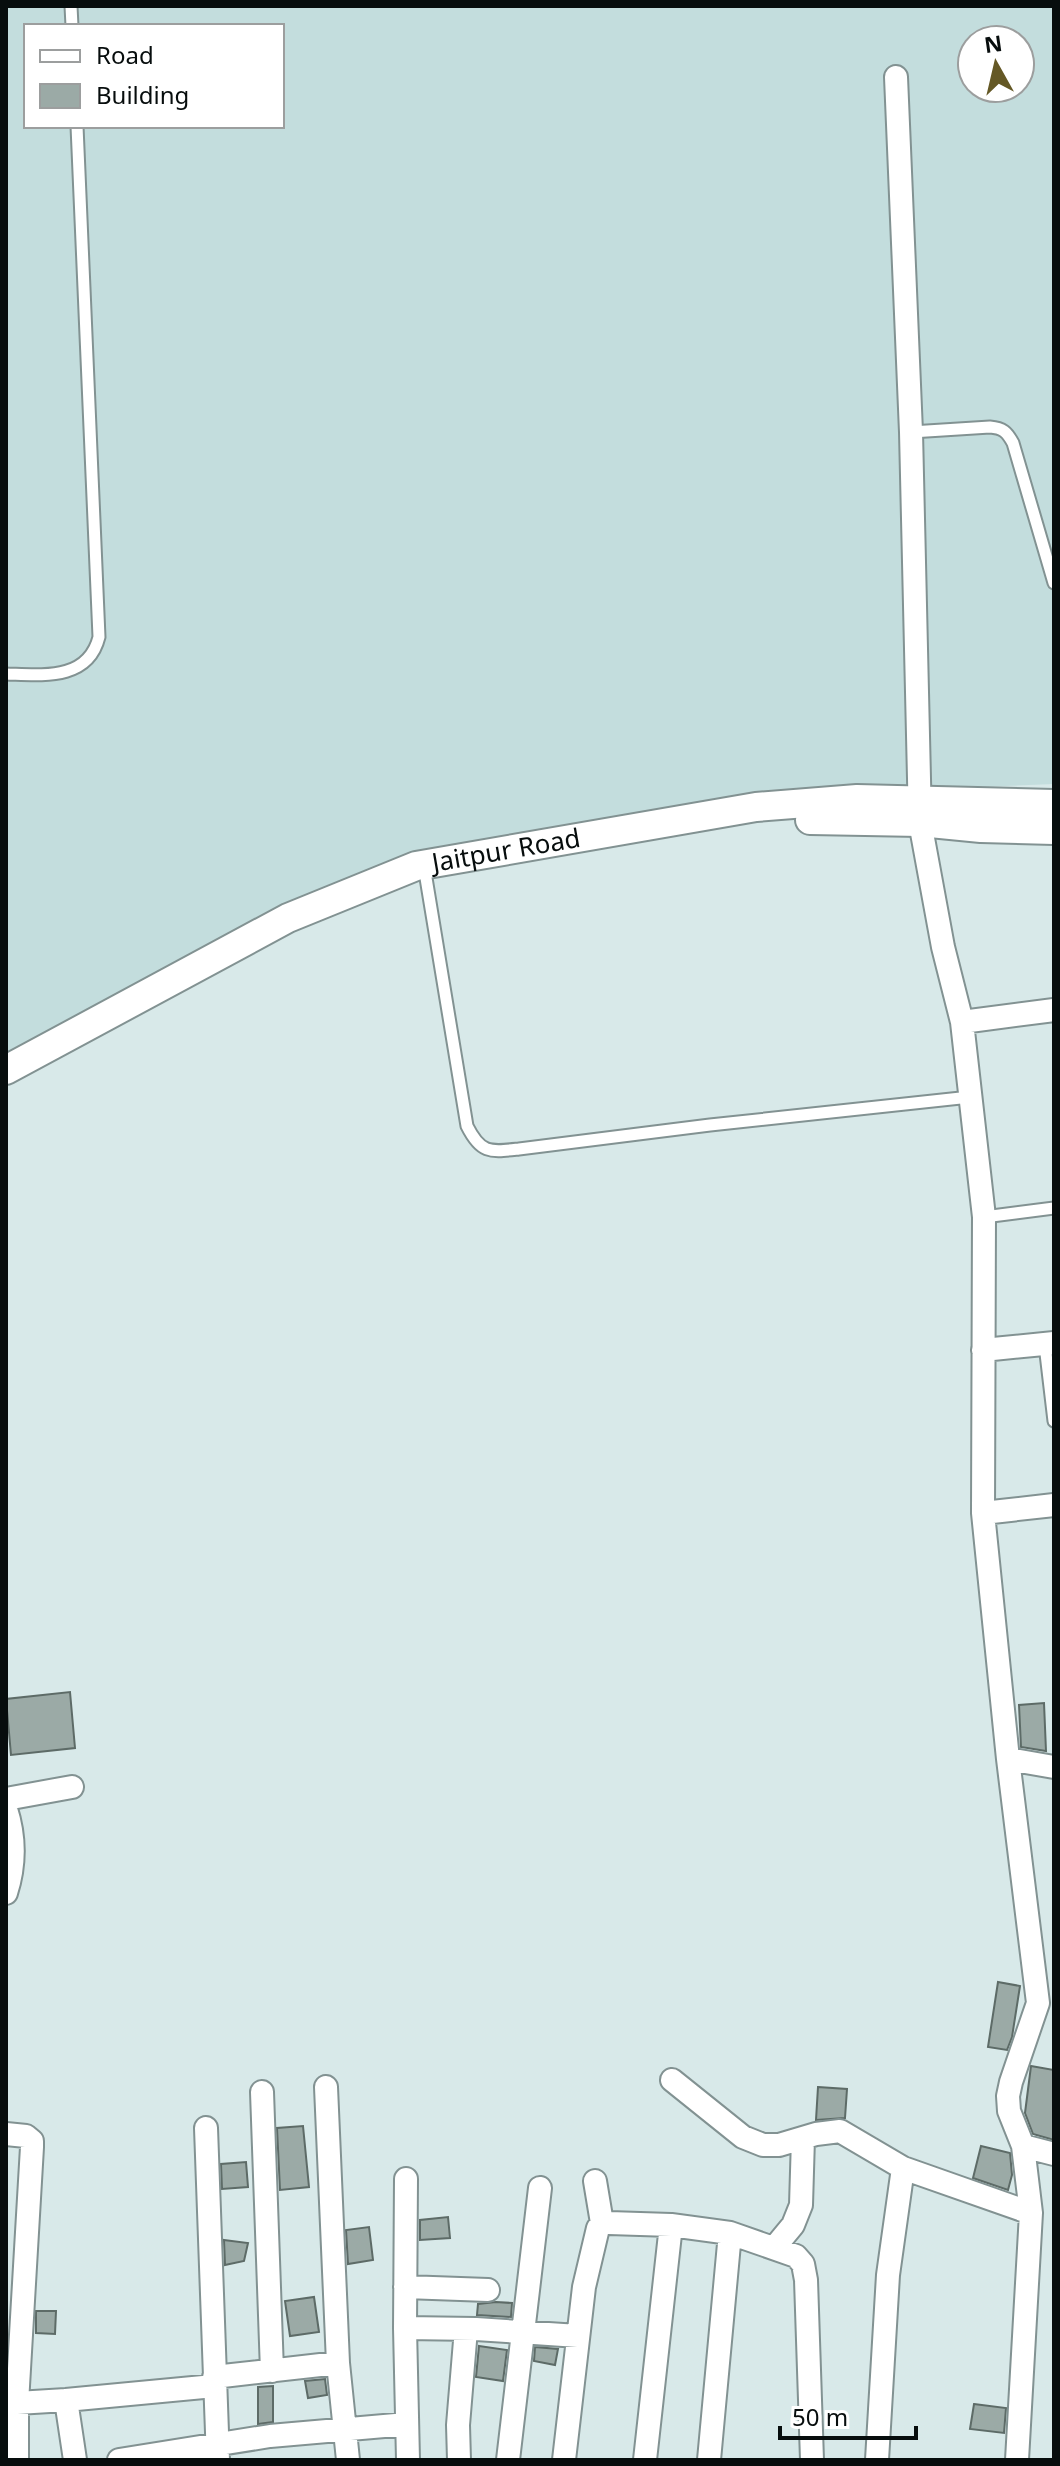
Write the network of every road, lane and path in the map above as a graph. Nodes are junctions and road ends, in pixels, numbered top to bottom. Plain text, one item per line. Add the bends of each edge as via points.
1 (896, 77) dead end
2 (77, 128) edge
3 (911, 432) junction
4 (1054, 583) edge
5 (6, 674) edge
6 (1054, 804) edge
7 (920, 811) junction
8 (1054, 830) edge
9 (426, 878) junction
10 (1054, 1010) edge
11 (962, 1022) junction
12 (6, 1070) edge
13 (6, 1084) edge
14 (970, 1097) junction
15 (1054, 1208) edge
16 (984, 1217) junction
17 (1050, 1344) edge
18 (983, 1350) junction
19 (1054, 1421) edge
20 (1054, 1505) edge
21 (983, 1513) junction
22 (1008, 1759) junction
23 (1054, 1767) edge
24 (72, 1787) dead end
25 (6, 1799) edge
26 (6, 1809) edge
27 (6, 1893) edge
28 (672, 2080) dead end
29 (326, 2087) dead end
30 (262, 2092) dead end
31 (206, 2128) dead end
32 (6, 2134) edge
33 (803, 2138) junction
34 (1023, 2146) junction
35 (1054, 2154) edge
36 (903, 2168) junction
37 (406, 2179) dead end
38 (595, 2181) dead end
39 (540, 2188) dead end
40 (1031, 2213) junction
41 (602, 2223) junction
42 (671, 2225) junction
43 (730, 2233) junction
44 (774, 2248) junction
45 (405, 2287) junction
46 (488, 2290) dead end
47 (405, 2328) junction
48 (466, 2329) junction
49 (524, 2333) junction
50 (578, 2336) junction
51 (338, 2363) junction
52 (272, 2371) junction
53 (214, 2381) junction
54 (66, 2400) junction
55 (17, 2403) junction
56 (407, 2424) junction
57 (344, 2428) junction
58 (12, 2431) edge
59 (218, 2452) edge
60 (17, 2460) edge
61 (75, 2460) edge
62 (119, 2460) edge
63 (348, 2460) edge
64 (408, 2460) edge
65 (459, 2460) edge
66 (508, 2460) edge
67 (564, 2460) edge
68 (645, 2460) edge
69 (709, 2460) edge
70 (812, 2460) edge
71 (877, 2460) edge
72 (1017, 2460) edge

1 - 3 street
2 - 5 lane via 99,637 90,659 73,669 54,675
3 - 4 lane via 990,427 1007,432
3 - 7 street
6 - 7 street, Jaitpur Road
7 - 8 street, Jaitpur Road via 981,828
7 - 9 street, Jaitpur Road via 799,820
7 - 11 street
7 - 12 street, Jaitpur Road via 857,799 756,807 416,866 288,918
9 - 13 street, Jaitpur Road via 277,938
9 - 14 lane via 467,1126 482,1149
10 - 11 street
11 - 14 street
14 - 16 street
15 - 16 lane
16 - 18 street
17 - 18 street
17 - 19 lane
18 - 21 street
20 - 21 street
21 - 22 street
22 - 23 street
22 - 34 street via 1038,2003 1008,2096
24 - 25 street
26 - 27 street via 14,1849
28 - 33 street via 743,2137 763,2145
29 - 51 street
30 - 52 street
31 - 53 street
32 - 55 street via 32,2141
33 - 36 street via 840,2131
33 - 44 street via 801,2205
34 - 35 street
34 - 40 street
36 - 40 street
36 - 71 street via 888,2275
37 - 45 street
38 - 41 street
39 - 49 street
40 - 72 street
41 - 42 street
41 - 50 street via 584,2287
42 - 43 street
42 - 68 street
43 - 44 street
43 - 69 street
44 - 70 street via 796,2256 806,2280
45 - 46 street
45 - 47 street
47 - 48 street
47 - 56 street
48 - 49 street
48 - 65 street
49 - 50 street
49 - 66 street
50 - 67 street
51 - 52 street
51 - 57 street
52 - 53 street
53 - 54 street
53 - 59 street
54 - 55 street
54 - 61 street
55 - 58 street
56 - 57 street
56 - 64 street
57 - 59 street
57 - 63 street
58 - 60 street
59 - 62 street

